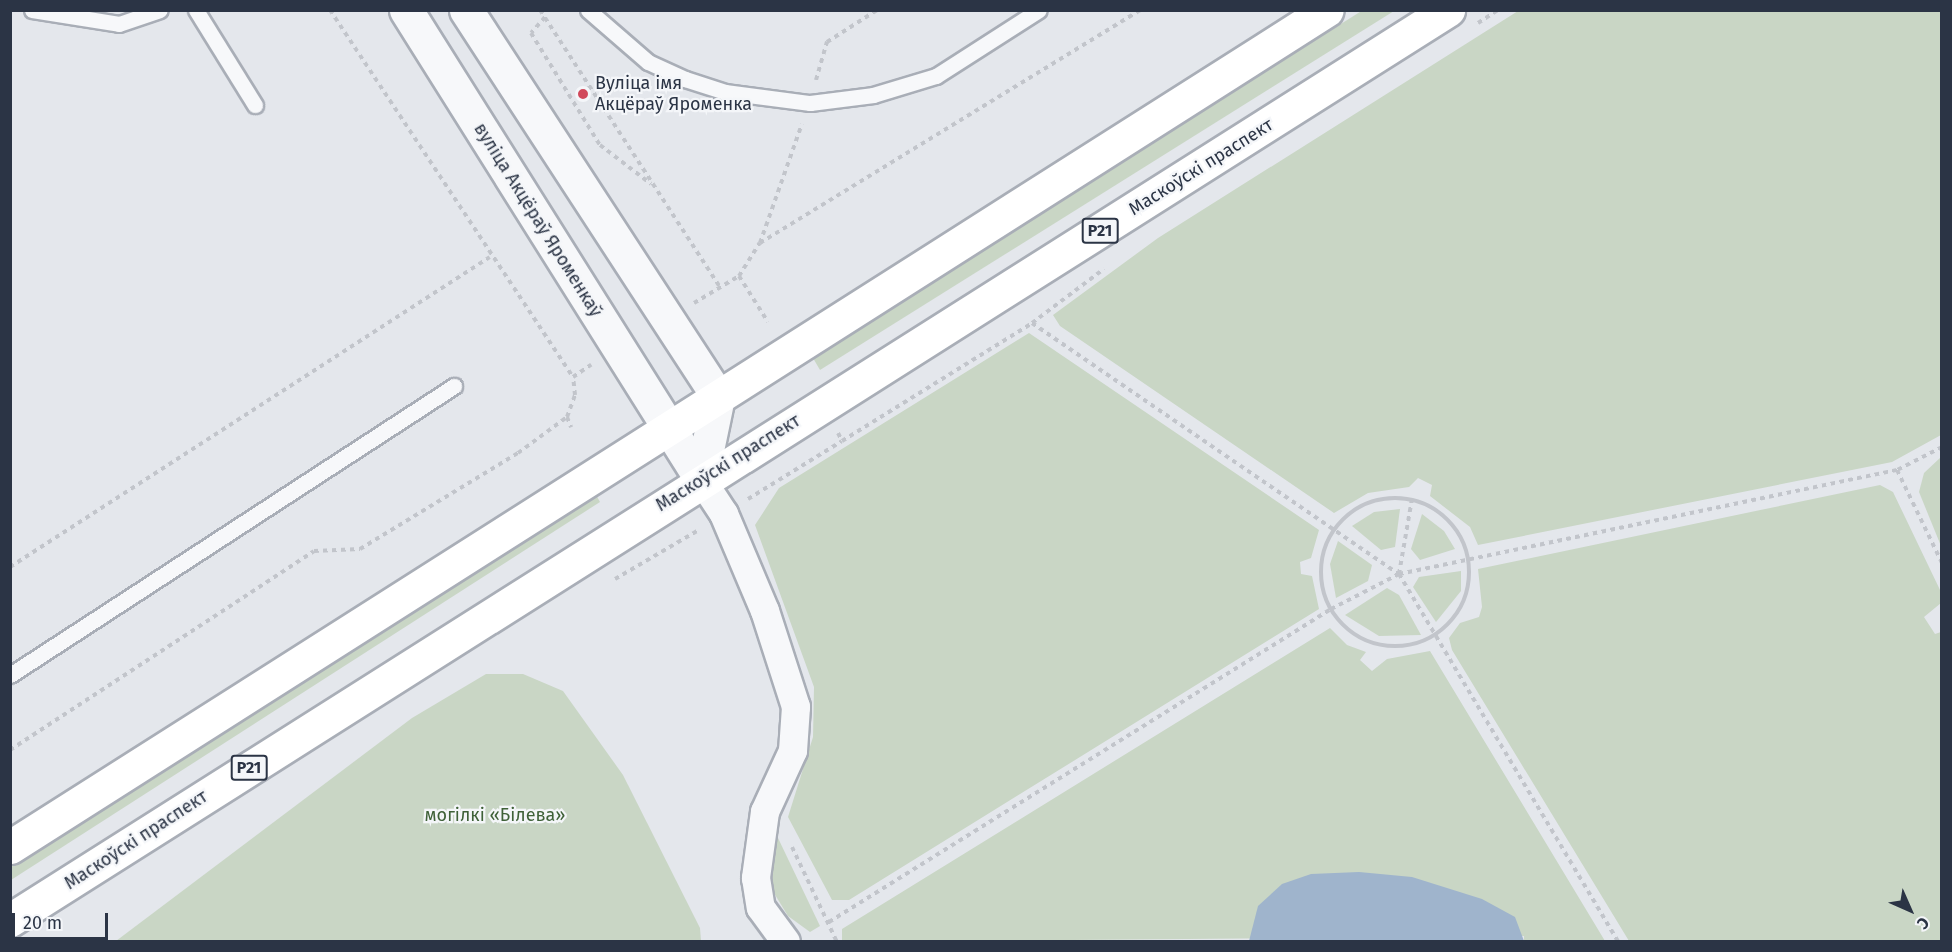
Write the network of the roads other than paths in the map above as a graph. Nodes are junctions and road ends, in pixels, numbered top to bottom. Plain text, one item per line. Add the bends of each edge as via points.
1 (32, 10) edge
2 (160, 10) edge
3 (196, 10) edge
4 (406, 10) edge
5 (466, 10) edge
6 (588, 10) edge
7 (1039, 10) edge
8 (1327, 10) edge
9 (1448, 10) edge
10 (255, 105) dead end
11 (454, 386) dead end
12 (718, 398) junction
13 (669, 429) junction
14 (701, 479) junction
15 (10, 675) edge
16 (10, 847) edge
17 (10, 920) edge
18 (779, 939) edge

1 - 2 lane via 119,24
3 - 10 lane
4 - 13 street, вуліца Акцёраў Яроменкаў
5 - 12 street
6 - 7 lane via 648,62 685,79 725,92 810,104 873,95 936,76
8 - 12 main road
9 - 14 main road, Маскоўскі праспект / Р21
11 - 15 lane
12 - 13 main road
12 - 14 street
13 - 14 street, вуліца Акцёраў Яроменкаў
13 - 16 main road
14 - 17 main road, Маскоўскі праспект / Р21
14 - 18 street via 724,514 765,611 796,707 793,751 765,812 756,878 761,908

